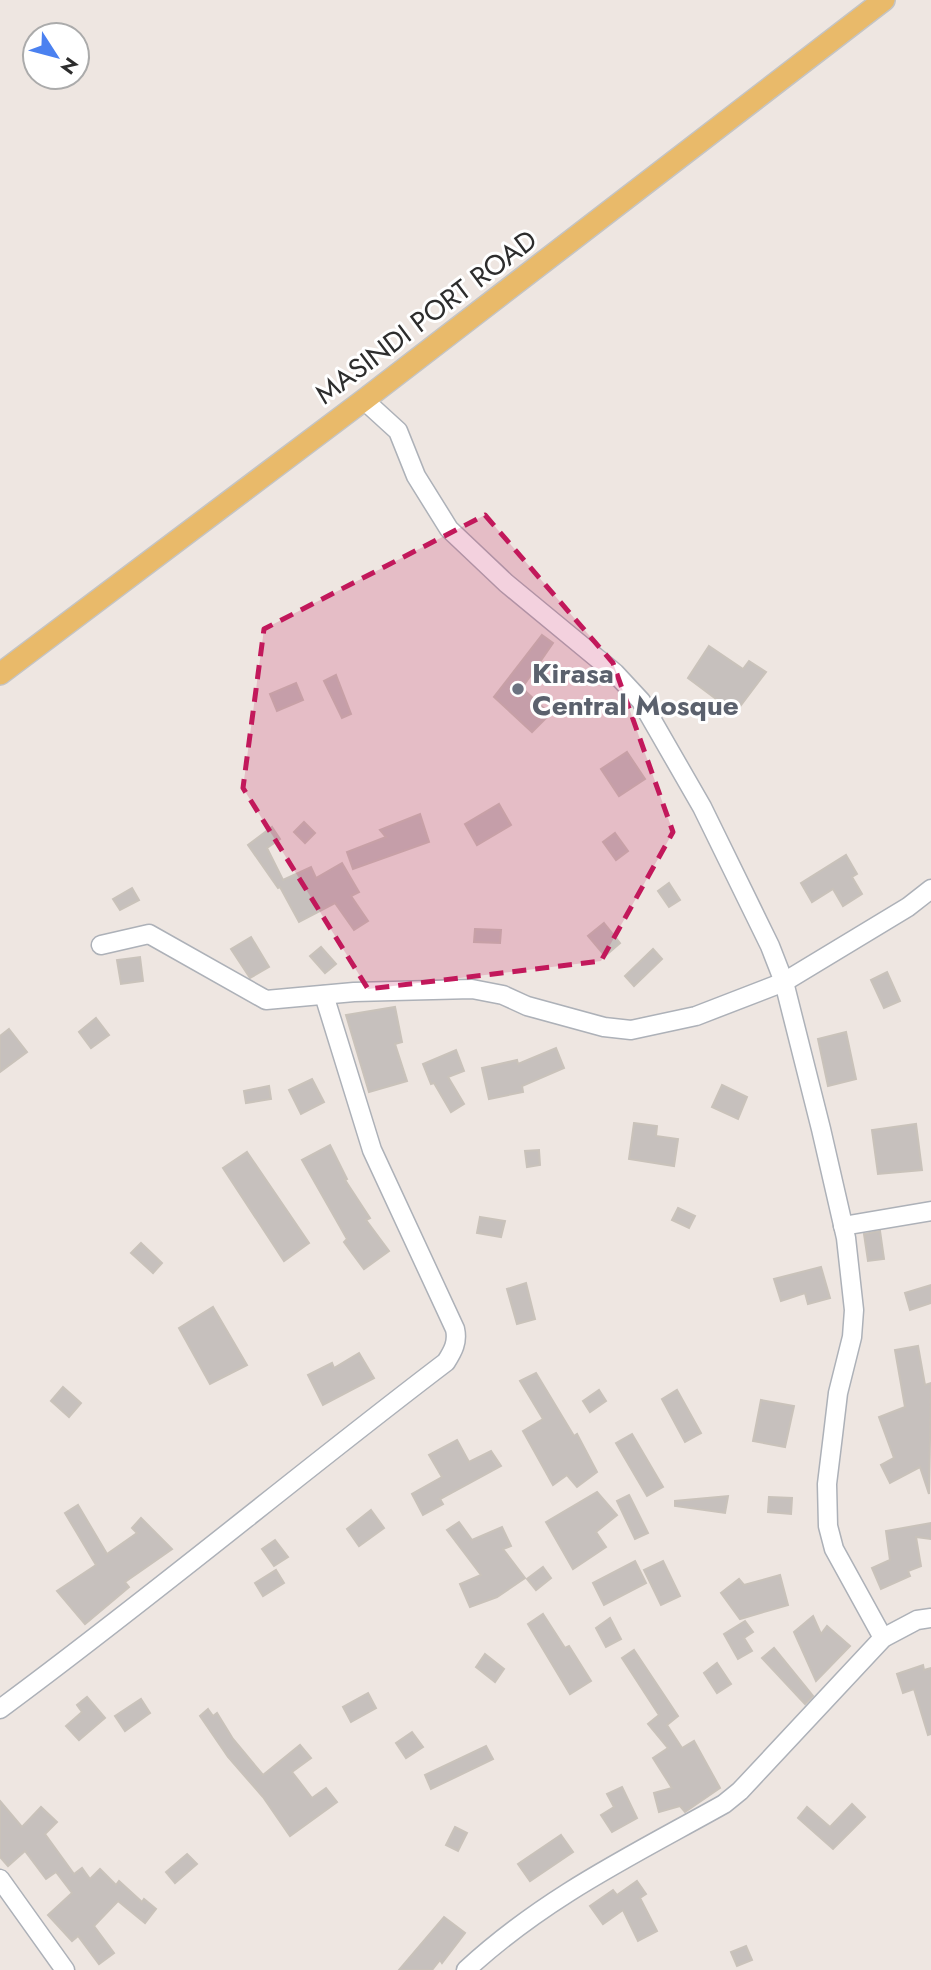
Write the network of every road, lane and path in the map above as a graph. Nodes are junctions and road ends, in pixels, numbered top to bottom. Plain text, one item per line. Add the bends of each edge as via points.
1 (884, 0) edge
2 (364, 400) junction
3 (0, 674) edge
4 (931, 889) edge
5 (101, 945) dead end
6 (784, 982) junction
7 (324, 995) junction
8 (931, 1211) edge
9 (843, 1226) junction
10 (931, 1618) edge
11 (883, 1638) junction
12 (0, 1709) edge
13 (0, 1879) edge
14 (65, 1970) edge
15 (466, 1970) edge

1 - 2 main road, MASINDI PORT ROAD
2 - 3 main road, MASINDI PORT ROAD
2 - 6 street via 398,431 422,488 449,529 615,673 641,701 702,807
4 - 6 street via 908,908
5 - 7 street via 149,934 265,1000
6 - 7 street via 696,1016 631,1030 604,1027 472,989
6 - 9 street
7 - 12 street via 372,1150 455,1329 453,1350 446,1362 109,1629
8 - 9 street
9 - 11 street via 854,1310 827,1484 828,1526 834,1549
10 - 11 street via 917,1620
11 - 15 street via 724,1804 560,1895
13 - 14 street

